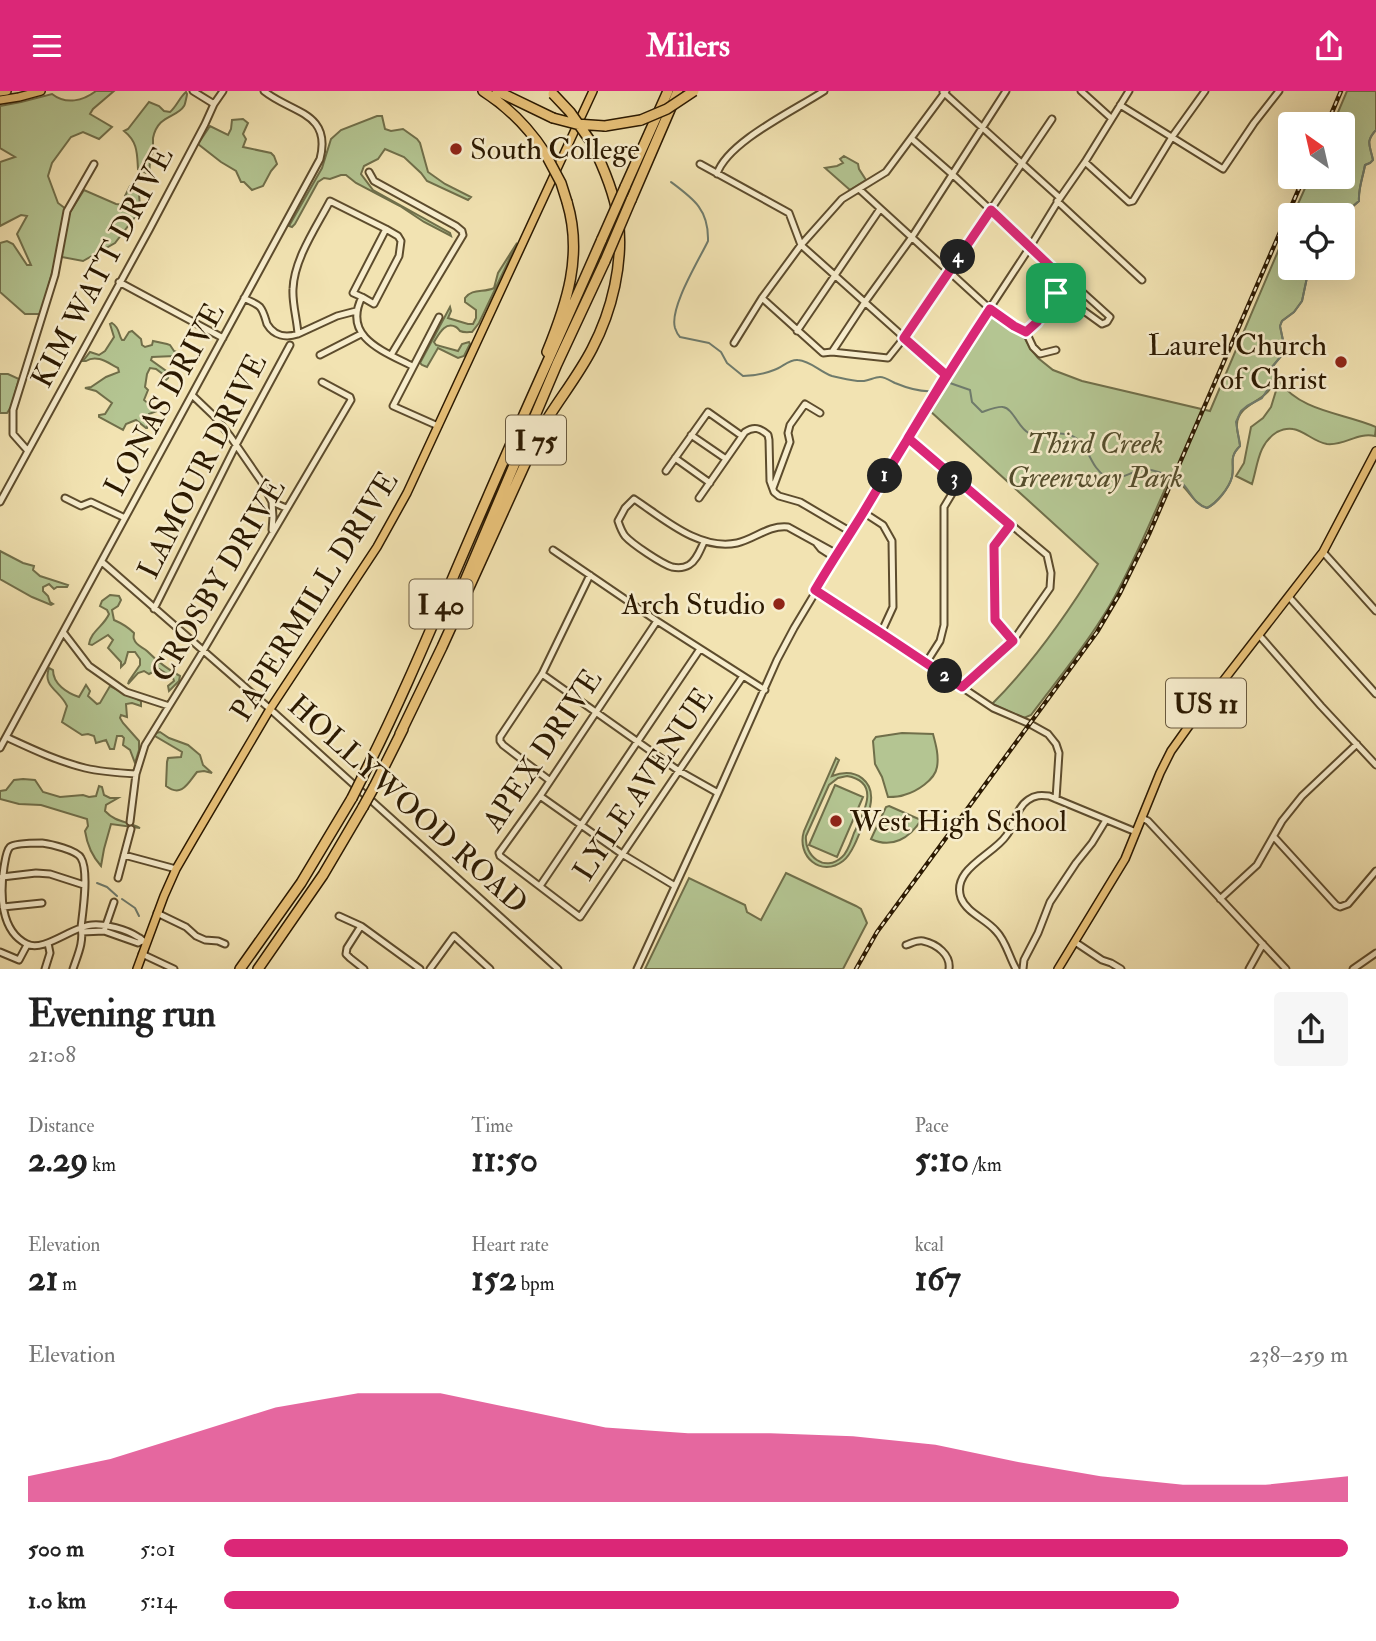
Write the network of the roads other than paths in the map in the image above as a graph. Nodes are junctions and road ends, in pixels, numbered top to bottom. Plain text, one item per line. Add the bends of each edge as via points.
1 (7, 91) edge
2 (41, 91) edge
3 (193, 91) edge
4 (223, 91) edge
5 (264, 91) edge
6 (483, 91) edge
7 (498, 91) edge
8 (593, 91) edge
9 (668, 91) edge
10 (678, 91) edge
11 (694, 91) edge
12 (824, 91) edge
13 (1006, 91) edge
14 (1081, 91) edge
15 (1129, 91) edge
16 (1205, 91) edge
17 (1279, 91) edge
18 (0, 92) edge
19 (944, 92) edge
20 (551, 93) edge
21 (0, 100) edge
22 (214, 104) junction
23 (1120, 105) junction
24 (1111, 118) junction
25 (1052, 119) dead end
26 (982, 128) junction
27 (1172, 137) junction
28 (912, 139) junction
29 (1085, 162) junction
30 (1021, 163) junction
31 (94, 164) dead end
32 (700, 164) dead end
33 (369, 172) dead end
34 (717, 174) junction
35 (952, 174) junction
36 (859, 189) junction
37 (1058, 200) junction
38 (880, 209) junction
39 (991, 210) junction
40 (386, 229) junction
41 (912, 237) junction
42 (801, 245) junction
43 (1030, 247) junction
44 (949, 270) junction
45 (835, 274) junction
46 (1142, 280) dead end
47 (119, 282) junction
48 (1056, 293) junction
49 (362, 297) junction
50 (244, 298) junction
51 (762, 298) junction
52 (1066, 298) junction
53 (865, 302) junction
54 (990, 309) junction
55 (356, 311) junction
56 (439, 317) dead end
57 (797, 331) junction
58 (1026, 332) junction
59 (298, 334) junction
60 (361, 334) junction
61 (223, 338) junction
62 (904, 338) junction
63 (734, 343) dead end
64 (290, 345) dead end
65 (1056, 351) dead end
66 (831, 352) junction
67 (320, 355) dead end
68 (391, 355) junction
69 (412, 366) junction
70 (946, 375) junction
71 (322, 382) dead end
72 (192, 395) junction
73 (820, 413) dead end
74 (438, 426) junction
75 (517, 429) junction
76 (691, 435) junction
77 (742, 436) junction
78 (908, 438) junction
79 (236, 445) junction
80 (29, 451) junction
81 (1376, 451) edge
82 (676, 458) junction
83 (726, 459) junction
84 (667, 471) dead end
85 (959, 482) junction
86 (710, 483) junction
87 (773, 488) junction
88 (3, 492) edge
89 (65, 498) dead end
90 (699, 498) dead end
91 (0, 502) edge
92 (272, 502) junction
93 (286, 508) junction
94 (863, 512) junction
95 (125, 518) junction
96 (1010, 525) junction
97 (850, 532) junction
98 (271, 534) junction
99 (704, 542) junction
100 (553, 550) dead end
101 (1323, 552) junction
102 (836, 556) junction
103 (102, 562) junction
104 (590, 575) junction
105 (815, 590) junction
106 (1289, 597) junction
107 (154, 608) junction
108 (1376, 611) edge
109 (657, 621) junction
110 (64, 632) junction
111 (881, 633) junction
112 (1259, 635) junction
113 (1013, 641) junction
114 (700, 649) junction
115 (203, 651) junction
116 (926, 663) junction
117 (542, 674) junction
118 (743, 676) junction
119 (962, 687) junction
120 (765, 689) junction
121 (1376, 694) edge
122 (169, 706) junction
123 (270, 709) junction
124 (595, 712) junction
125 (400, 734) junction
126 (6, 737) junction
127 (638, 741) junction
128 (1357, 744) junction
129 (0, 748) edge
130 (1376, 765) edge
131 (679, 771) junction
132 (136, 774) junction
133 (549, 780) junction
134 (718, 793) junction
135 (540, 796) junction
136 (1056, 799) junction
137 (1142, 818) junction
138 (1106, 820) junction
139 (582, 826) junction
140 (1136, 832) junction
141 (1274, 837) junction
142 (622, 854) junction
143 (124, 855) junction
144 (3, 861) edge
145 (176, 869) junction
146 (1376, 871) edge
147 (2, 877) junction
148 (118, 878) dead end
149 (84, 885) junction
150 (540, 886) junction
151 (675, 886) junction
152 (1, 891) edge
153 (1220, 899) junction
154 (114, 902) dead end
155 (41, 903) dead end
156 (3, 907) junction
157 (157, 913) junction
158 (339, 916) dead end
159 (580, 916) joint
160 (4, 920) edge
161 (361, 926) junction
162 (105, 928) junction
163 (81, 929) junction
164 (144, 942) junction
165 (1075, 942) junction
166 (48, 943) junction
167 (27, 944) junction
168 (225, 944) dead end
169 (1263, 944) junction
170 (906, 945) dead end
171 (0, 952) edge
172 (1376, 953) edge
173 (142, 954) junction
174 (1024, 960) junction
175 (1012, 961) junction
176 (45, 969) edge
177 (73, 969) edge
178 (137, 969) edge
179 (174, 969) edge
180 (240, 969) edge
181 (258, 969) edge
182 (365, 969) edge
183 (420, 969) edge
184 (430, 969) edge
185 (490, 969) edge
186 (558, 969) edge
187 (637, 969) edge
188 (949, 969) edge
189 (1016, 969) edge
190 (1023, 969) edge
191 (1058, 969) edge
192 (1121, 969) edge
193 (1249, 969) edge
194 (1286, 969) edge
195 (1353, 969) edge

1 - 18 main road
2 - 21 main road
3 - 22 street
4 - 22 street, KIM WATT DRIVE
5 - 50 street, LONAS DRIVE via 309,116 323,146
6 - 75 highway, I 75, bridge via 516,117 545,153 567,202 573,244 570,286 560,320
7 - 11 highway, bridge via 553,118 606,126 640,120
8 - 74 main road, PAPERMILL DRIVE
9 - 75 highway, I 40, bridge
10 - 125 highway, I 40, bridge
12 - 34 street via 755,132 719,166
13 - 26 street
14 - 24 street
15 - 23 street
16 - 27 street
17 - 27 street via 1223,169
19 - 26 street
19 - 28 street
20 - 125 highway, I 75, bridge via 591,142 611,187 618,219 617,274 607,316 592,350 540,431
22 - 47 street, KIM WATT DRIVE
23 - 24 street
23 - 27 street
24 - 29 street
25 - 30 street
26 - 30 street
26 - 35 street
27 - 29 street via 1133,201
28 - 35 street
28 - 36 street via 886,172
29 - 37 street
30 - 37 street
30 - 39 street
31 - 80 street via 67,211 55,275 13,410 13,434
32 - 34 street
33 - 68 street via 374,181 456,226 463,236
34 - 42 street via 789,213
35 - 39 street
35 - 41 street
36 - 38 street
36 - 42 street via 842,199
37 - 43 street
37 - 46 street
38 - 41 street
38 - 45 street
39 - 43 street
39 - 44 street
40 - 49 street via 353,293
40 - 49 street via 401,241 399,255 374,304
40 - 59 street via 330,201 297,270 293,289
41 - 44 street
41 - 53 street
42 - 45 street
42 - 51 street
43 - 48 street via 1058,276
43 - 54 street
44 - 54 street
44 - 62 street
45 - 53 street
45 - 57 street
47 - 61 street
47 - 80 street, KIM WATT DRIVE
48 - 52 street
48 - 58 street
49 - 55 street
50 - 59 street via 262,309 274,332 284,337
50 - 61 street, LONAS DRIVE
51 - 57 street
51 - 63 street
52 - 52 street via 1102,324 1110,317 1079,289
53 - 62 street
53 - 66 street
54 - 58 street
54 - 70 street
55 - 59 street
55 - 60 street
56 - 69 street
57 - 66 street via 819,351
58 - 65 street via 1040,354
60 - 67 street
60 - 68 street
61 - 72 street, LONAS DRIVE
62 - 66 street via 888,358
62 - 70 street
64 - 79 street, LAMOUR DRIVE
68 - 69 street
69 - 74 street via 393,406
70 - 78 street
71 - 93 street, CROSBY DRIVE via 351,400
72 - 79 street
72 - 95 street, LONAS DRIVE
73 - 87 street via 804,404 790,425 790,442
74 - 123 main road, PAPERMILL DRIVE via 393,521
75 - 180 highway, I 40, bridge via 389,725 352,798 301,883
76 - 77 street via 708,412
76 - 82 street
76 - 83 street
77 - 83 street
77 - 87 street via 753,428 768,435
78 - 85 street
78 - 94 street
79 - 92 street
79 - 107 street, LAMOUR DRIVE
80 - 88 street, KIM WATT DRIVE
81 - 101 main road, US 11
82 - 84 street
82 - 86 street
83 - 86 street
85 - 96 street
85 - 116 street via 944,507 944,625
86 - 90 street
87 - 97 street via 779,496 800,502
88 - 91 street, KIM WATT DRIVE
89 - 95 street via 81,506 91,502
92 - 93 street
92 - 98 street
93 - 98 street, CROSBY DRIVE
94 - 97 street
94 - 111 street via 883,525 892,541 893,607
95 - 103 street, LONAS DRIVE
96 - 113 street via 994,546 995,620
96 - 113 street via 1047,555 1051,573 1050,589
97 - 102 street
98 - 115 street, CROSBY DRIVE
99 - 99 street via 634,499 618,521 627,539 673,567 689,565
99 - 102 street via 736,543 788,527
100 - 104 street
101 - 106 main road, US 11
101 - 108 street
102 - 105 street
103 - 107 street, HOLLYWOOD ROAD
103 - 110 street, LONAS DRIVE
104 - 109 street
104 - 117 street
105 - 111 street
105 - 120 street
106 - 112 main road, US 11
106 - 121 street
107 - 115 street, HOLLYWOOD ROAD
109 - 114 street
109 - 124 street, APEX DRIVE
110 - 122 street via 89,666 107,679 126,692
110 - 126 street, LONAS DRIVE
111 - 116 street
112 - 128 street
112 - 137 main road, US 11 via 1178,740
113 - 119 street
114 - 118 street
114 - 127 street
115 - 122 street, CROSBY DRIVE
115 - 123 street, HOLLYWOOD ROAD
116 - 119 street
117 - 124 street
117 - 133 street via 500,741
118 - 120 street
118 - 131 street, LYLE AVENUE
119 - 136 street via 993,708 1048,734 1059,753
120 - 134 street
122 - 132 street, CROSBY DRIVE via 145,745
123 - 145 main road, PAPERMILL DRIVE
123 - 186 street, HOLLYWOOD ROAD
124 - 127 street
124 - 133 street, APEX DRIVE
125 - 181 highway, I 40, bridge via 323,875
126 - 129 street, LONAS DRIVE
126 - 132 street via 63,762
127 - 131 street
127 - 139 street
128 - 130 street
128 - 141 street via 1302,796
131 - 134 street
131 - 142 street, LYLE AVENUE
132 - 143 street, CROSBY DRIVE
133 - 135 street, APEX DRIVE
134 - 151 street
135 - 139 street
135 - 150 street, APEX DRIVE via 499,853
136 - 138 street
136 - 175 street via 1041,795 1025,802 1005,838 971,866 959,887 969,909 998,932
137 - 140 main road, US 11
137 - 153 street
138 - 140 street
138 - 174 street via 1050,902
139 - 142 street
139 - 150 street
140 - 165 main road, US 11 via 1114,879
141 - 146 street via 1340,907 1348,904
141 - 153 street via 1257,865
142 - 151 street
142 - 159 street, LYLE AVENUE
143 - 145 street
143 - 148 street, CROSBY DRIVE
144 - 147 street
144 - 149 street via 14,845 48,844 81,857
145 - 157 main road, PAPERMILL DRIVE
147 - 149 street via 50,874
147 - 152 street
149 - 163 street
150 - 159 street, APEX DRIVE
151 - 187 street
152 - 156 street
153 - 169 street
154 - 162 street
155 - 156 street
156 - 160 street
157 - 164 main road, PAPERMILL DRIVE
157 - 168 street via 196,936
158 - 161 street
160 - 167 street
161 - 182 street via 346,951
161 - 183 street
162 - 163 street
162 - 164 street
163 - 166 street
163 - 177 street via 82,946
164 - 173 main road, PAPERMILL DRIVE
165 - 191 main road, US 11
165 - 192 street
166 - 167 street
166 - 176 street
167 - 171 street via 19,960
169 - 193 street
169 - 194 street
170 - 188 street via 924,941 933,946 948,957
172 - 195 street
173 - 178 main road, PAPERMILL DRIVE
173 - 179 street
174 - 175 street
174 - 190 street
175 - 189 street
184 - 185 street via 454,936

